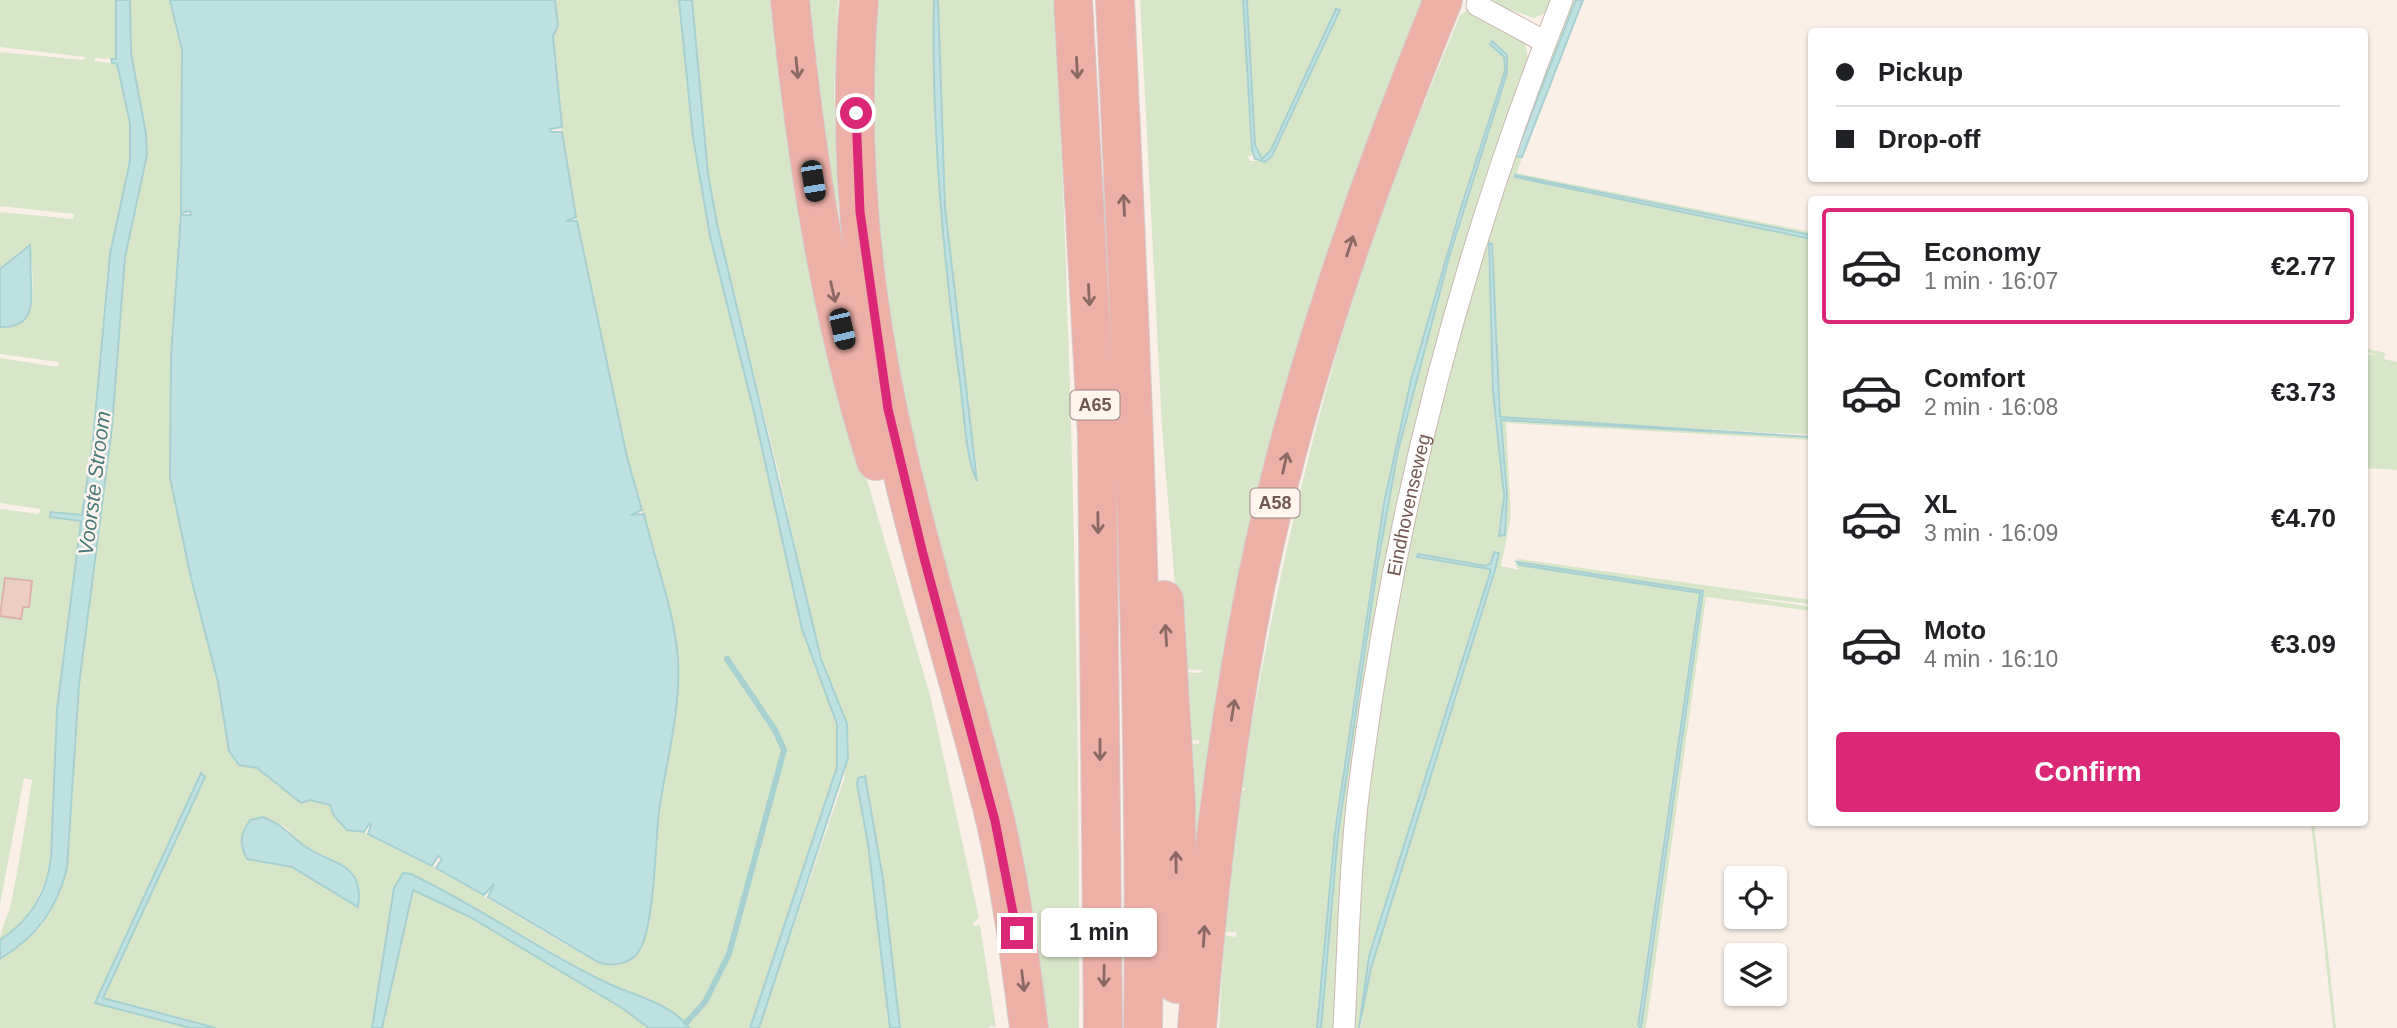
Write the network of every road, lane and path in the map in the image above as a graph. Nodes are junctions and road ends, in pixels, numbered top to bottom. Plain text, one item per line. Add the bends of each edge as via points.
1 (790, 0) edge
2 (859, 0) edge
3 (1073, 0) edge
4 (1115, 0) edge
5 (1562, 0) edge
6 (1460, 3) edge
7 (1545, 42) junction
8 (1133, 396) junction
9 (923, 554) junction
10 (1029, 1028) edge
11 (1103, 1028) edge
12 (1143, 1028) edge
13 (1178, 1028) edge
14 (1197, 1028) edge
15 (1344, 1028) edge

1 -> 9 highway via 824,253 859,405 881,476
2 - 9 highway via 856,113 860,212 888,409
3 -> 11 highway, A65 via 1097,436
8 -> 4 highway, A65
5 - 7 street, Eindhovenseweg
6 - 7 street
14 -> 6 highway, A58 via 1207,895 1233,708 1256,582 1287,455 1324,325 1389,132
7 - 15 street, Eindhovenseweg via 1480,223 1409,502 1374,684 1357,808
8 - 12 highway, A65 via 1143,803
13 -> 8 highway via 1175,803 1158,489
9 -> 10 highway via 995,821 1017,933

